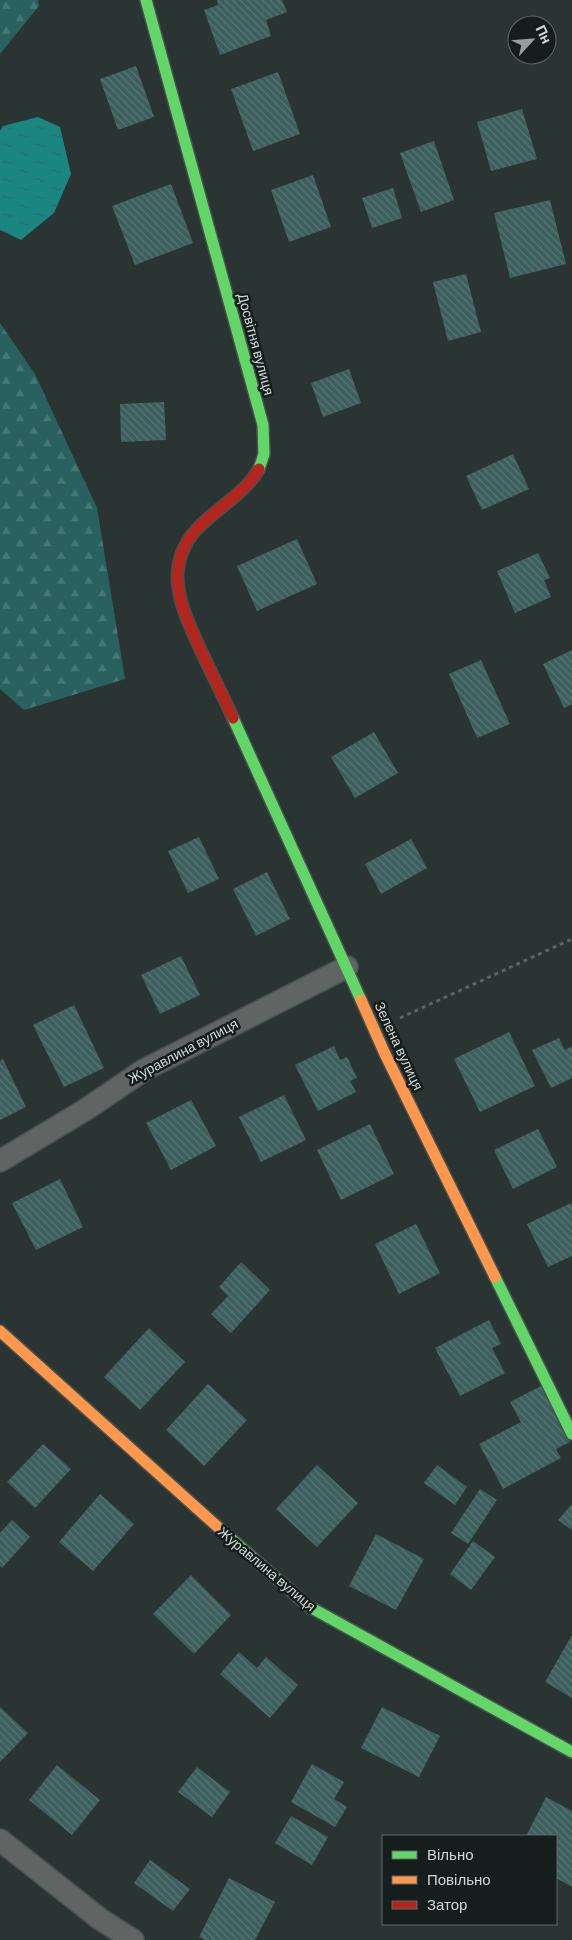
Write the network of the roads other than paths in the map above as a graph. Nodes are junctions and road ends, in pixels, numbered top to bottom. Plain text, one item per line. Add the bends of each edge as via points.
1 (146, 0) edge
2 (208, 667) joint
3 (347, 967) junction
4 (0, 1161) edge
5 (0, 1331) edge
6 (572, 1434) edge
7 (572, 1752) edge
8 (0, 1840) edge
9 (133, 1940) edge

1 - 2 street, Досвітня вулиця via 262,425 264,446 262,463 245,486 192,533 181,551 176,571 181,606
2 - 3 street, Зелена вулиця
3 - 4 street, Журавлина вулиця via 144,1070
3 - 6 street, Зелена вулиця via 375,1031
5 - 7 street, Журавлина вулиця via 308,1606
8 - 9 street via 100,1919

